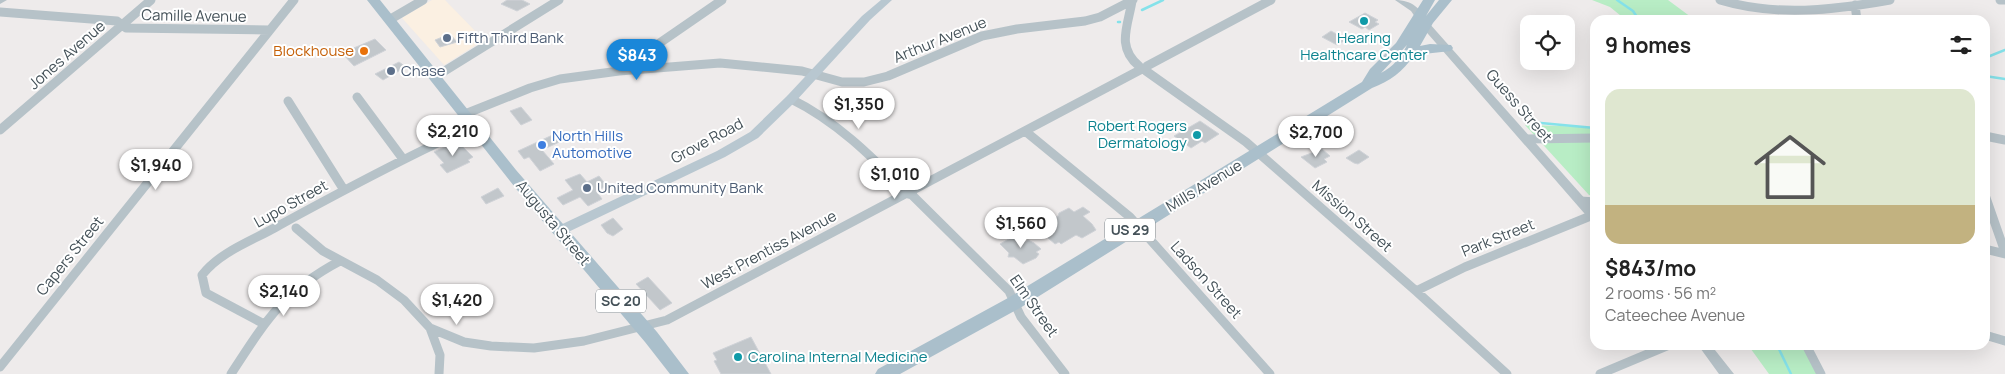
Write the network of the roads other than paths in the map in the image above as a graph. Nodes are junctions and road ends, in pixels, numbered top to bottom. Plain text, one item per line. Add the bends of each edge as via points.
1 (151, 0) edge
2 (294, 0) edge
3 (373, 0) edge
4 (423, 0) edge
5 (559, 0) edge
6 (722, 0) edge
7 (887, 0) edge
8 (1272, 0) edge
9 (1400, 0) edge
10 (1430, 0) edge
11 (1446, 0) edge
12 (1720, 0) edge
13 (1890, 0) edge
14 (2000, 0) edge
15 (2005, 0) edge
16 (1132, 1) edge
17 (1855, 5) junction
18 (0, 12) edge
19 (1856, 15) edge
20 (389, 20) junction
21 (1422, 20) junction
22 (123, 24) junction
23 (270, 30) junction
24 (1446, 48) junction
25 (1411, 52) junction
26 (1143, 68) junction
27 (619, 71) junction
28 (814, 75) junction
29 (435, 76) junction
30 (1367, 85) junction
31 (357, 97) dead end
32 (792, 100) junction
33 (288, 101) dead end
34 (465, 114) junction
35 (474, 126) junction
36 (0, 130) edge
37 (1025, 131) junction
38 (1990, 137) edge
39 (1590, 138) edge
40 (1527, 139) junction
41 (2005, 140) edge
42 (1258, 153) junction
43 (403, 159) junction
44 (344, 190) junction
45 (909, 192) junction
46 (1580, 201) junction
47 (1590, 202) edge
48 (1990, 210) edge
49 (1590, 212) edge
50 (1590, 218) edge
51 (1137, 226) junction
52 (296, 228) dead end
53 (559, 232) junction
54 (1990, 250) edge
55 (2005, 253) edge
56 (340, 261) junction
57 (1416, 291) junction
58 (1014, 303) junction
59 (264, 324) junction
60 (644, 327) junction
61 (430, 328) junction
62 (1990, 336) edge
63 (2005, 341) edge
64 (1656, 350) edge
65 (1708, 350) edge
66 (1809, 350) edge
67 (0, 367) edge
68 (230, 374) edge
69 (439, 374) edge
70 (680, 374) edge
71 (884, 374) edge
72 (1064, 374) edge
73 (1270, 374) edge
74 (1507, 374) edge
75 (1600, 374) edge
76 (1727, 374) edge
77 (1821, 374) edge

1 - 22 street, Jones Avenue
2 - 23 street, Capers Street
3 - 20 main road, Augusta Street
4 - 20 street
5 - 29 street
6 - 27 street
7 - 28 main road, Grove Road
8 - 26 street, West Prentiss Avenue
9 - 21 street, Guess Street via 1412,7
10 - 21 main road, Mills Avenue / US 29
11 - 21 main road, Mills Avenue / US 29
12 - 17 street via 1739,7 1767,9 1823,9
13 - 17 street
14 - 15 street
16 - 26 street, Mission Street via 1124,44 1128,57
16 - 28 street, Arthur Avenue via 1085,21 1017,28 982,36 877,80 851,82
17 - 19 street
18 - 22 street, Camille Avenue via 118,21
20 - 29 main road, Augusta Street
21 - 24 street, Guess Street
21 - 25 main road, Mills Avenue / US 29
21 - 30 main road, Mills Avenue / US 29
22 - 23 street, Camille Avenue via 130,28 178,31
22 - 36 street, Jones Avenue
23 - 67 street, Capers Street
24 - 25 main road
24 - 40 street, Guess Street
25 - 30 main road, Mills Avenue / US 29 via 1384,79
26 - 37 street, West Prentiss Avenue
26 - 42 street, Mission Street
27 - 28 street, Arthur Avenue via 720,63
27 - 34 street, Arthur Avenue via 544,83
28 - 32 main road, Grove Road
29 - 34 main road, Augusta Street
30 - 42 main road, Mills Avenue / US 29
31 - 43 street
32 - 45 street, Elm Street via 834,124
32 - 53 main road, Grove Road via 754,135 734,148
33 - 44 street
34 - 35 main road, Augusta Street
35 - 43 street, Lupo Street
35 - 53 main road, Augusta Street
37 - 45 street, West Prentiss Avenue
37 - 51 street, Ladson Street
38 - 41 street
39 - 40 street
40 - 46 street, Guess Street
42 - 51 main road, Mills Avenue / US 29
42 - 57 street, Mission Street
43 - 44 street, Lupo Street
44 - 59 street, Lupo Street via 237,249 202,275 206,292
45 - 58 street, Elm Street via 1009,291
45 - 60 street, West Prentiss Avenue via 667,320
46 - 47 street
46 - 49 street, Guess Street
48 - 55 street
50 - 57 street, Park Street via 1465,267
51 - 58 main road, Mills Avenue / US 29
51 - 73 street, Ladson Street
52 - 56 street
53 - 60 main road, Augusta Street / SC 20
54 - 55 street
56 - 59 street via 288,293
56 - 61 street via 377,280 404,300
57 - 74 street, Mission Street
58 - 71 main road, Mills Avenue / US 29
58 - 72 street, Elm Street
59 - 68 street
60 - 61 street, West Prentiss Avenue via 584,341 518,348 464,342
60 - 70 main road, Augusta Street / SC 20
61 - 69 street via 440,355
62 - 63 street
64 - 75 street
65 - 76 street
66 - 77 street

